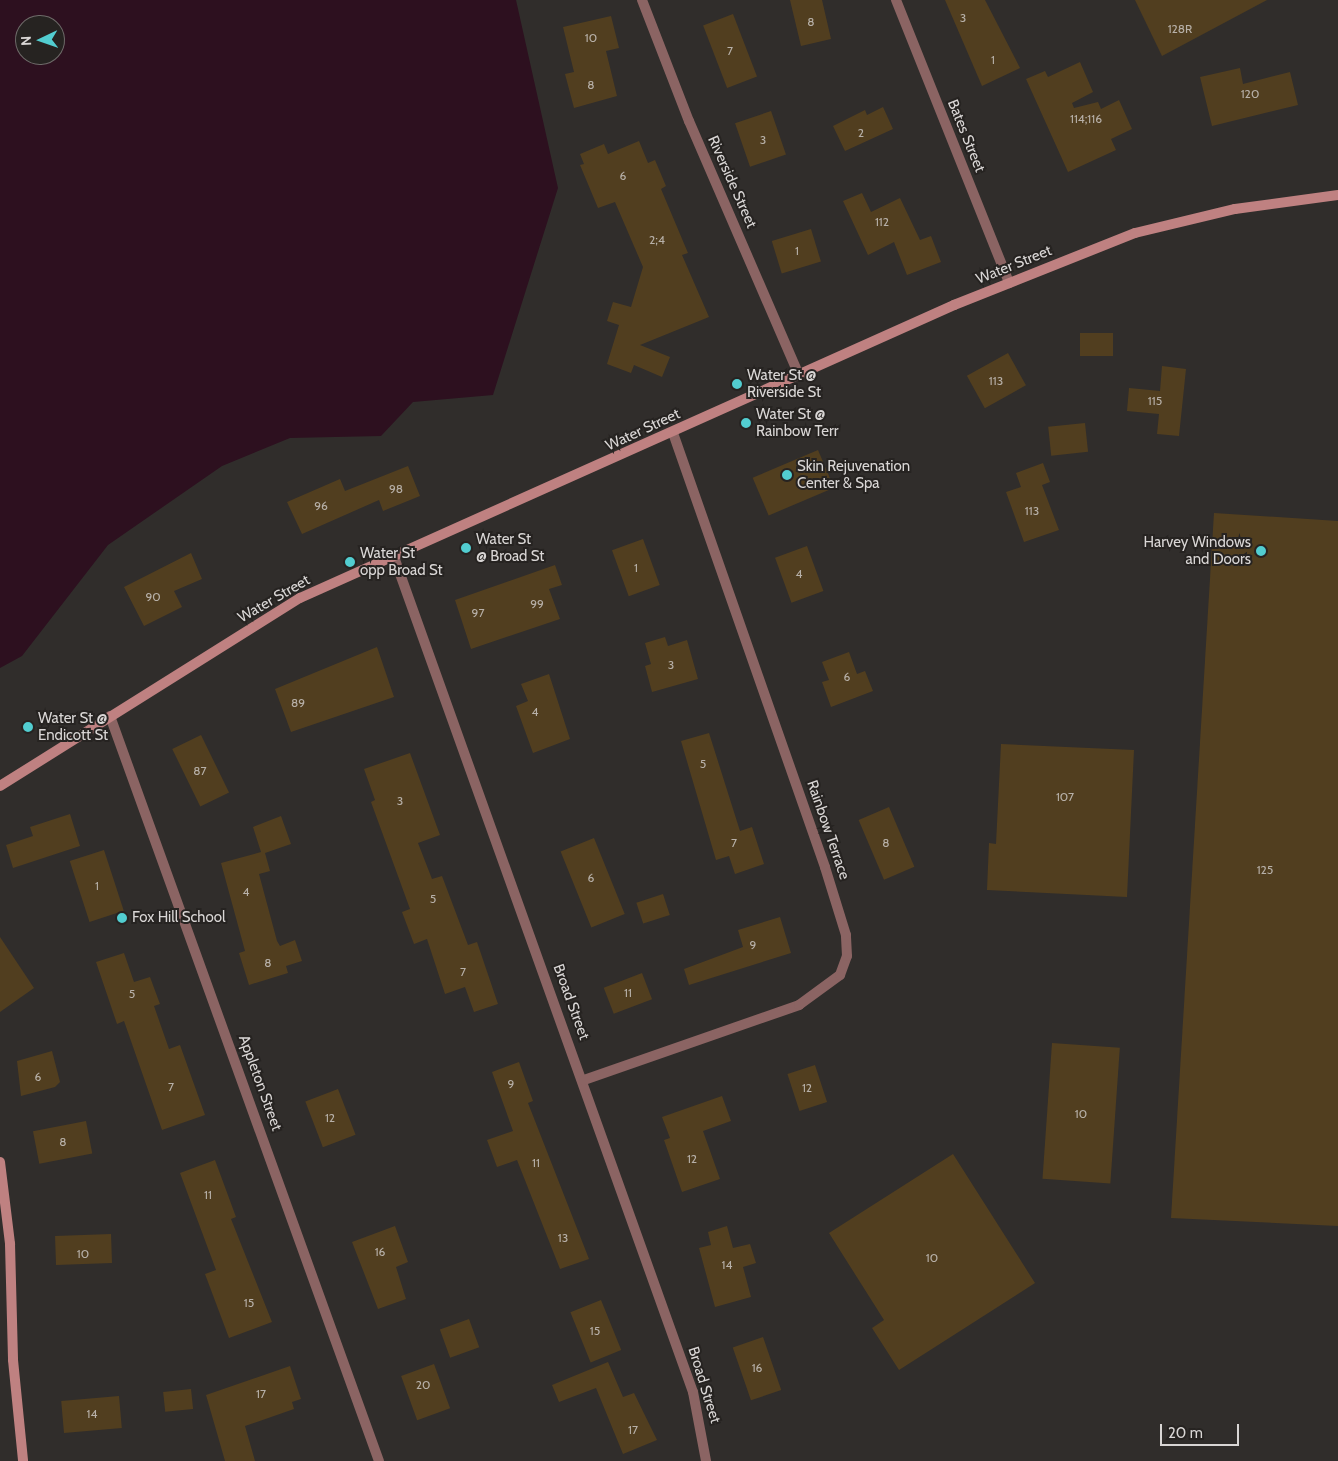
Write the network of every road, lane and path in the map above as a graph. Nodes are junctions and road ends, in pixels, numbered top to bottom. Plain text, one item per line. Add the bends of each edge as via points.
1 (642, 0) edge
2 (896, 0) edge
3 (1338, 195) edge
4 (1009, 283) junction
5 (799, 375) junction
6 (673, 433) junction
7 (394, 557) junction
8 (110, 716) junction
9 (0, 786) edge
10 (584, 1080) junction
11 (0, 1162) edge
12 (23, 1461) edge
13 (379, 1461) edge
14 (706, 1461) edge

1 - 5 street, Riverside Street via 688,122
2 - 4 street, Bates Street
3 - 4 main road, Water Street via 1235,208 1135,233
4 - 5 main road, Water Street
5 - 6 main road, Water Street
6 - 7 main road, Water Street
6 - 10 street, Rainbow Terrace via 825,867 846,935 847,956 840,975 799,1005
7 - 8 main road, Water Street via 300,598
7 - 10 street, Broad Street
8 - 9 main road, Water Street
8 - 13 street, Appleton Street
10 - 14 street, Broad Street via 692,1392
11 - 12 main road via 10,1244 13,1360

